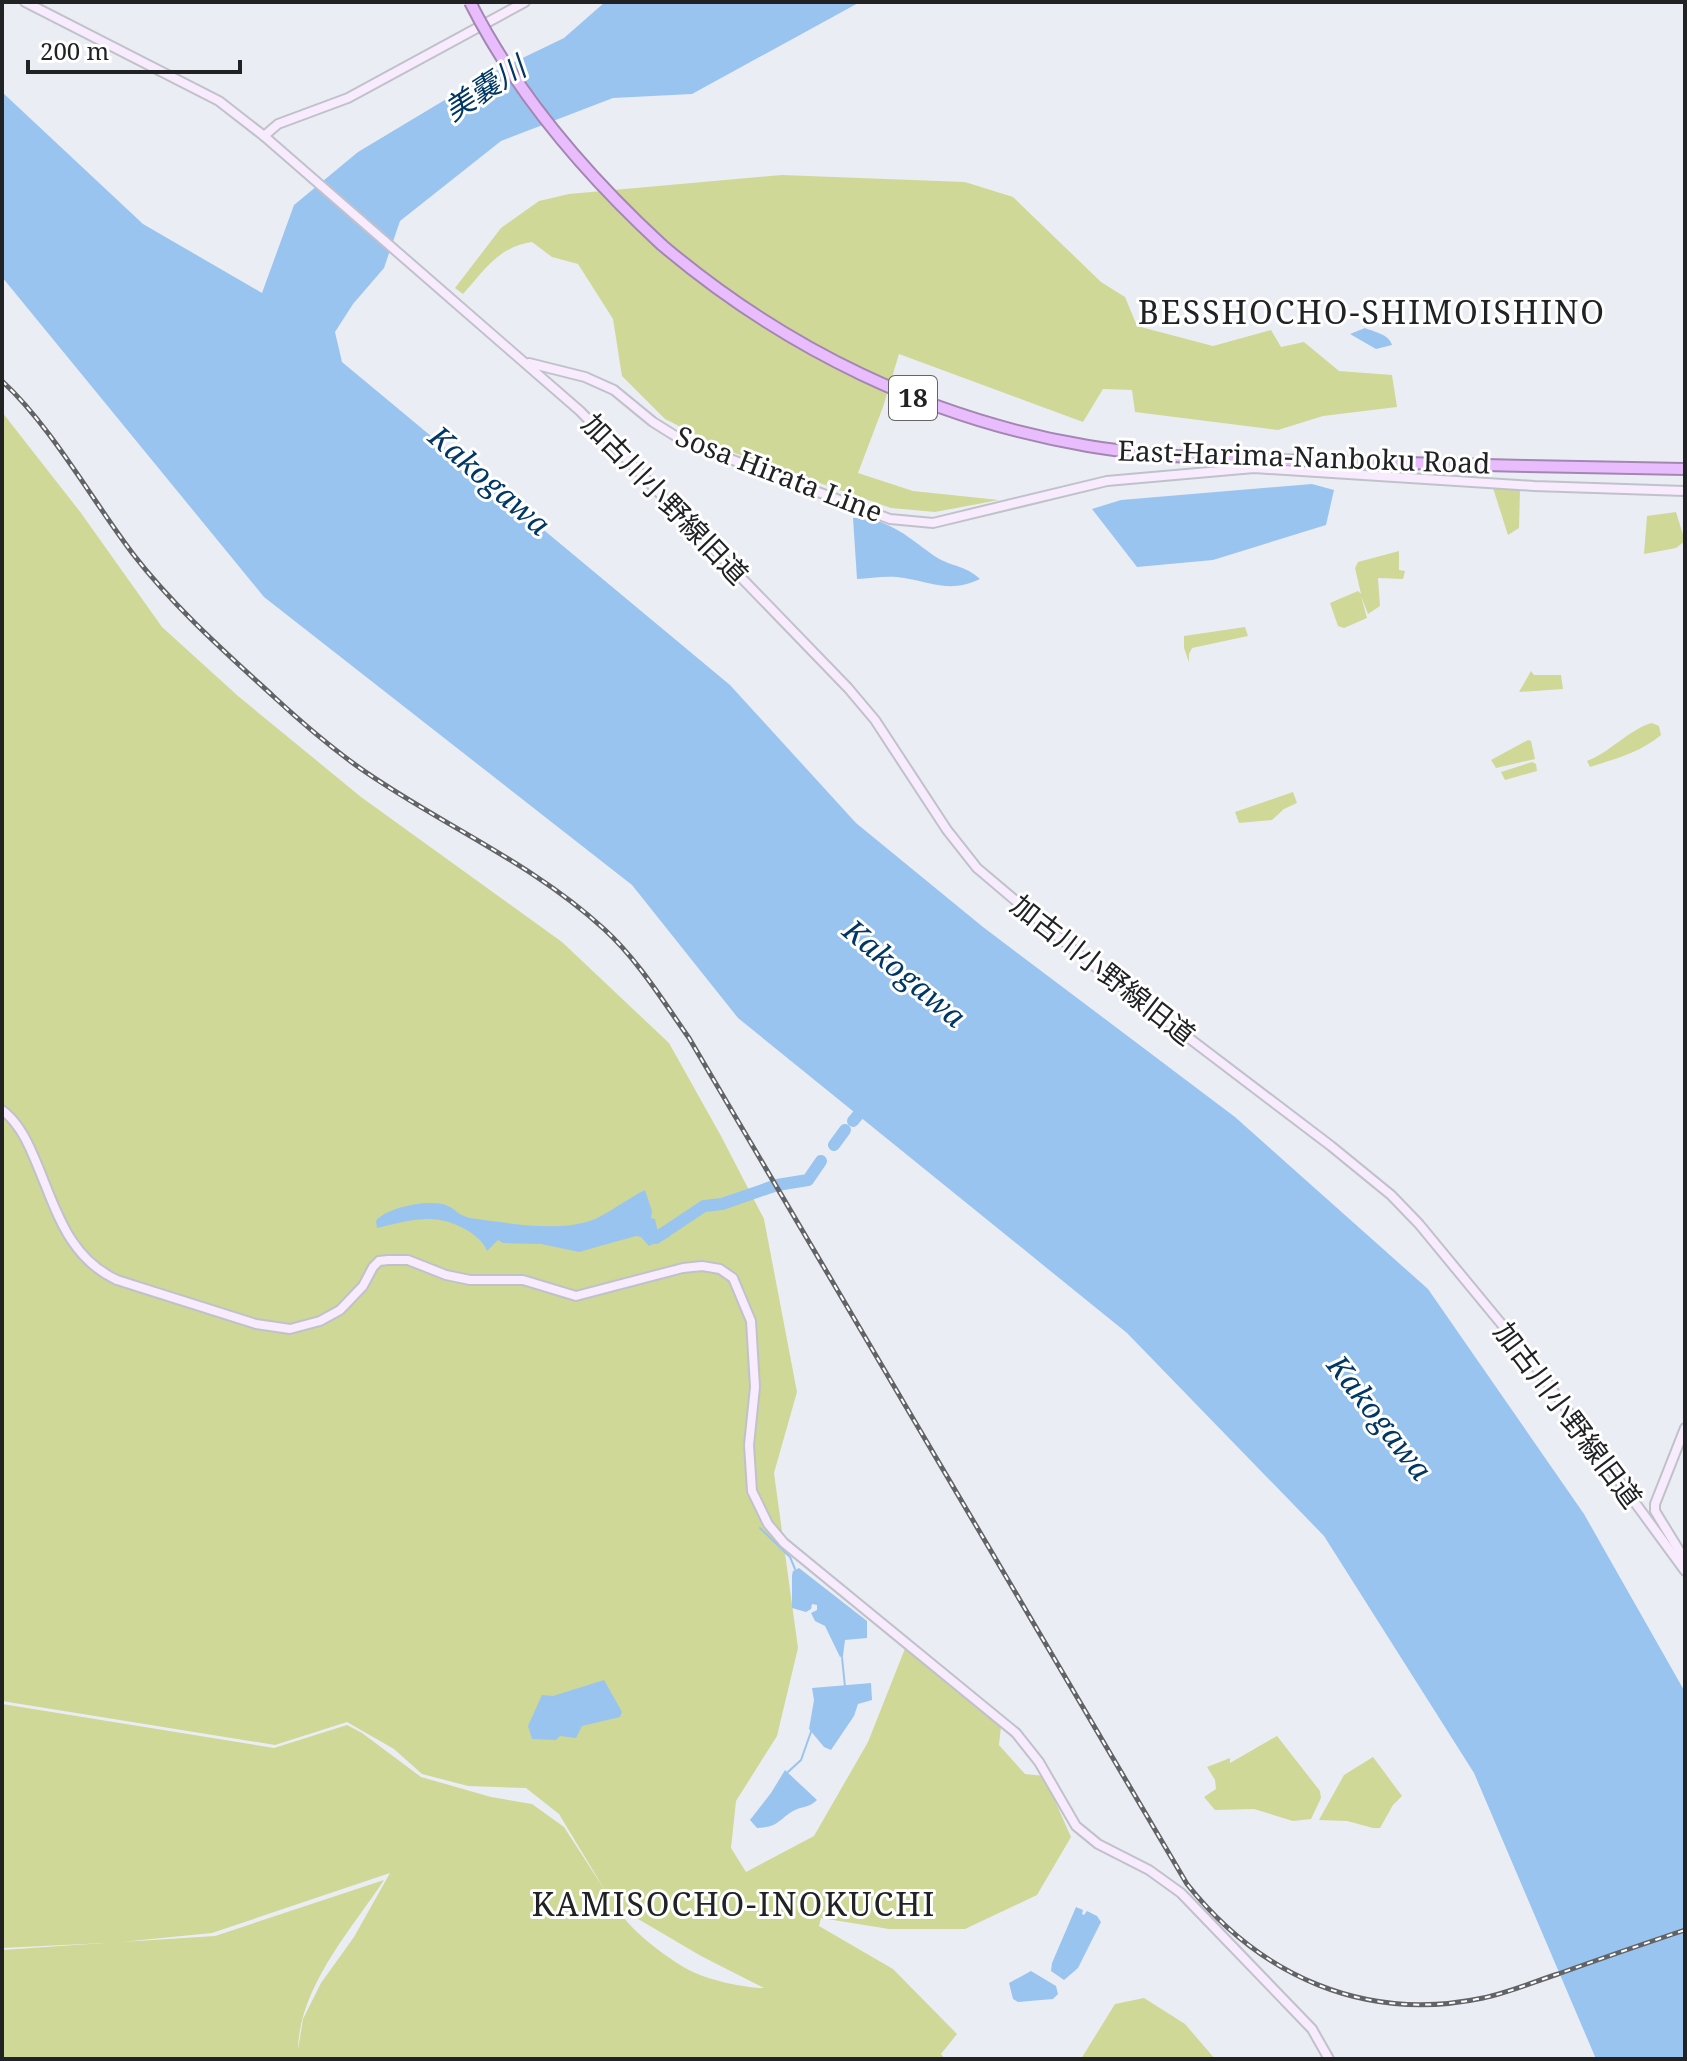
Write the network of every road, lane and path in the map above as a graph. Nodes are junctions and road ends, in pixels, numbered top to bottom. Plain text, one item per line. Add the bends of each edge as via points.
1 (25, 2) edge
2 (470, 2) edge
3 (477, 2) edge
4 (525, 2) edge
5 (264, 136) junction
6 (664, 243) junction
7 (526, 362) junction
8 (1685, 466) edge
9 (1685, 491) edge
10 (2, 1110) edge
11 (1685, 1428) edge
12 (1685, 1560) edge
13 (1685, 1571) edge
14 (1329, 2059) edge

1 - 5 street via 219,101
2 - 6 highway, East-Harima-Nanboku Road / 18, bridge via 553,130 591,175
3 - 6 highway, East-Harima-Nanboku Road / 18, bridge via 508,58 565,135
4 - 5 street via 371,86 278,124
5 - 7 street, Sosa Hirata Line
6 - 8 highway, East-Harima-Nanboku Road / 18 via 709,284 782,333 868,379 976,420 1037,436 1202,455
7 - 9 street, Sosa Hirata Line via 614,390 685,442 890,519 933,523 1107,481 1254,468
7 - 13 street, 加古川小野線旧道 via 848,688 977,868 1410,1214 1527,1355
10 - 14 street via 17,1124 71,1241 99,1272 275,1329 307,1326 340,1310 379,1261 408,1260 470,1280 523,1280 576,1296 702,1266 733,1278 751,1321 755,1387 749,1472 768,1524 784,1543 1016,1733 1076,1826 1181,1893 1312,2029
11 - 12 street via 1655,1511

